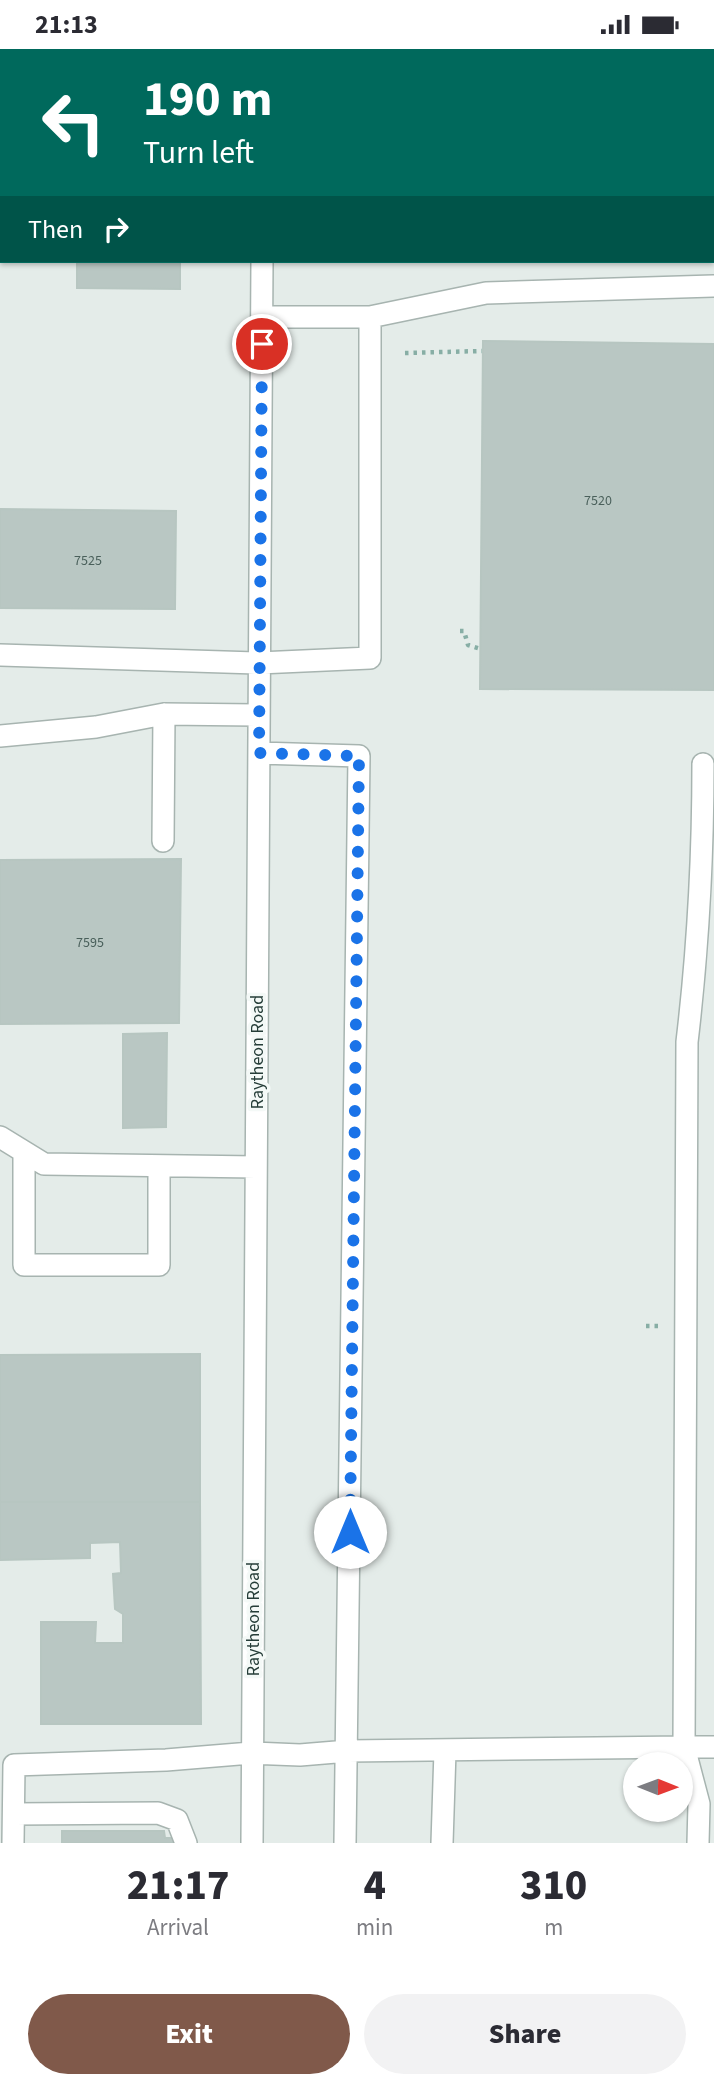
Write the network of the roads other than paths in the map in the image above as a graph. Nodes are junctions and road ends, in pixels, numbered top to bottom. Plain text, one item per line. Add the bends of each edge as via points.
1 (262, 263) edge
2 (713, 286) edge
3 (262, 317) junction
4 (370, 317) junction
5 (0, 655) edge
6 (259, 663) junction
7 (164, 714) junction
8 (259, 715) junction
9 (0, 736) edge
10 (259, 753) junction
11 (703, 764) dead end
12 (163, 841) dead end
13 (0, 1137) edge
14 (24, 1152) junction
15 (159, 1165) junction
16 (256, 1167) junction
17 (684, 1747) junction
18 (714, 1747) edge
19 (348, 1751) junction
20 (444, 1751) junction
21 (251, 1753) junction
22 (14, 1814) junction
23 (13, 1843) edge
24 (186, 1843) edge
25 (252, 1843) edge
26 (345, 1843) edge
27 (442, 1843) edge
28 (698, 1843) edge

1 - 3 street, Raytheon Road
2 - 4 street via 486,293
3 - 4 street
3 - 6 street, Raytheon Road
4 - 6 street via 370,658
5 - 6 street
6 - 8 street, Raytheon Road
7 - 8 street
7 - 9 street via 96,727
7 - 12 street
8 - 10 street, Raytheon Road
10 - 16 street, Raytheon Road
10 - 19 street via 359,756
11 - 17 street via 701,906 687,1042
13 - 14 street
14 - 15 street via 44,1164
14 - 15 street via 24,1265 159,1265
15 - 16 street
16 - 21 street, Raytheon Road
17 - 18 street
17 - 20 street
17 - 28 street via 699,1804
19 - 20 street
19 - 21 street
19 - 26 street
20 - 27 street
21 - 22 street via 166,1761 14,1765
21 - 25 street, Raytheon Road
22 - 23 street
22 - 24 street via 158,1813 177,1820

